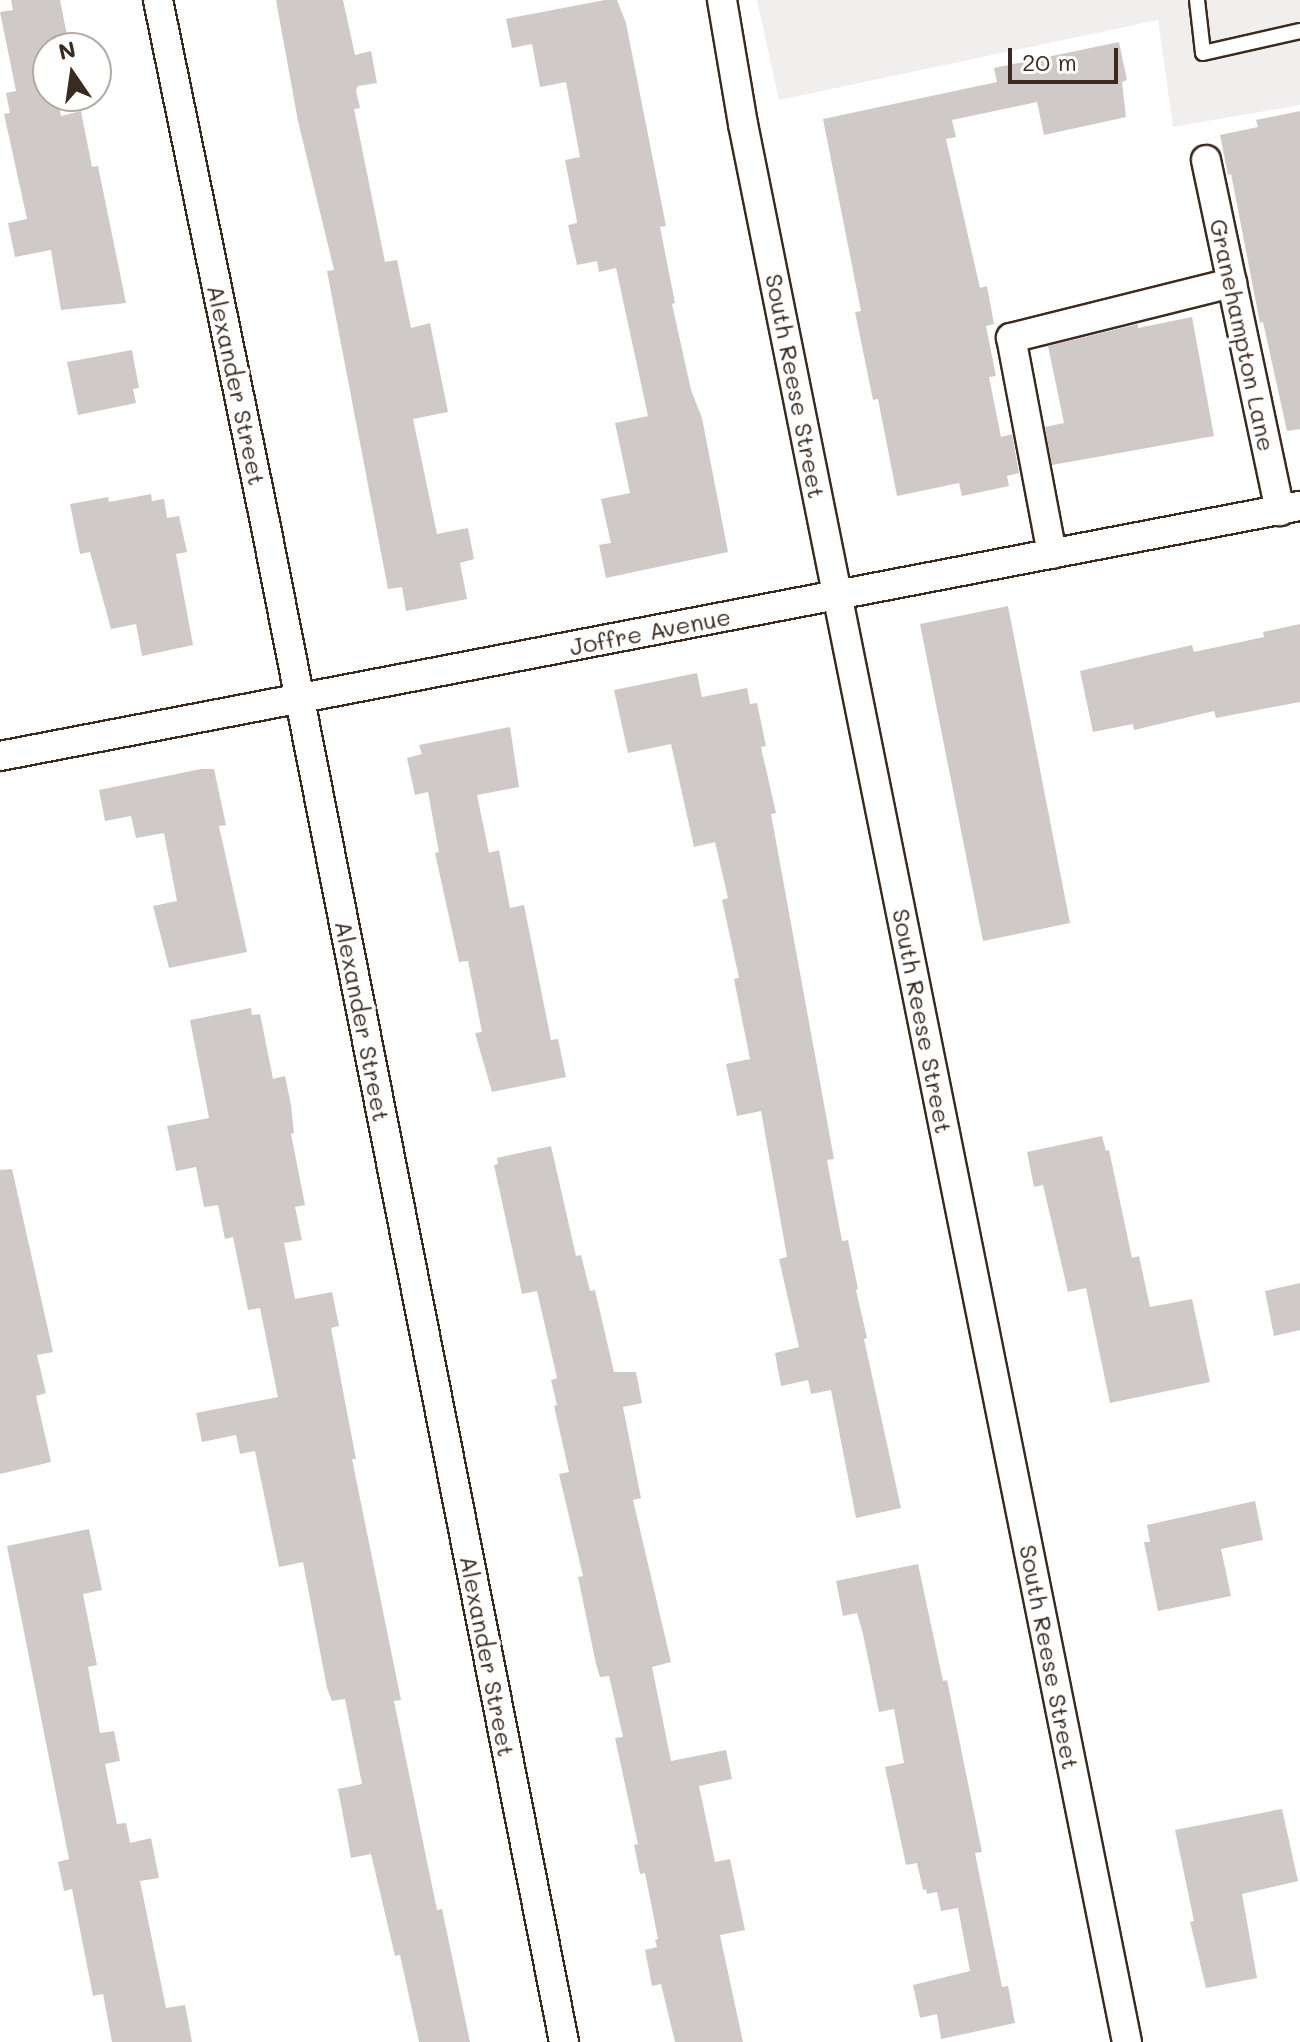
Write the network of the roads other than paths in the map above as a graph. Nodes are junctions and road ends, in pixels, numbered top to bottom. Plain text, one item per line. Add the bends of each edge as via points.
1 (158, 0) edge
2 (722, 0) edge
3 (1197, 0) edge
4 (1300, 31) edge
5 (1206, 160) dead end
6 (1232, 283) junction
7 (1290, 508) edge
8 (1052, 554) junction
9 (838, 594) junction
10 (300, 700) junction
11 (0, 756) edge
12 (564, 2042) edge
13 (1127, 2042) edge

1 - 10 street, Alexander Street
2 - 9 street, South Reese Street
3 - 4 lane via 1203,53
5 - 6 street, Granehampton Lane
6 - 7 street, Granehampton Lane
6 - 8 street via 1011,338
7 - 8 street, Joffre Avenue
8 - 9 street, Joffre Avenue
9 - 10 street, Joffre Avenue
9 - 13 street, South Reese Street
10 - 11 street, Joffre Avenue
10 - 12 street, Alexander Street

